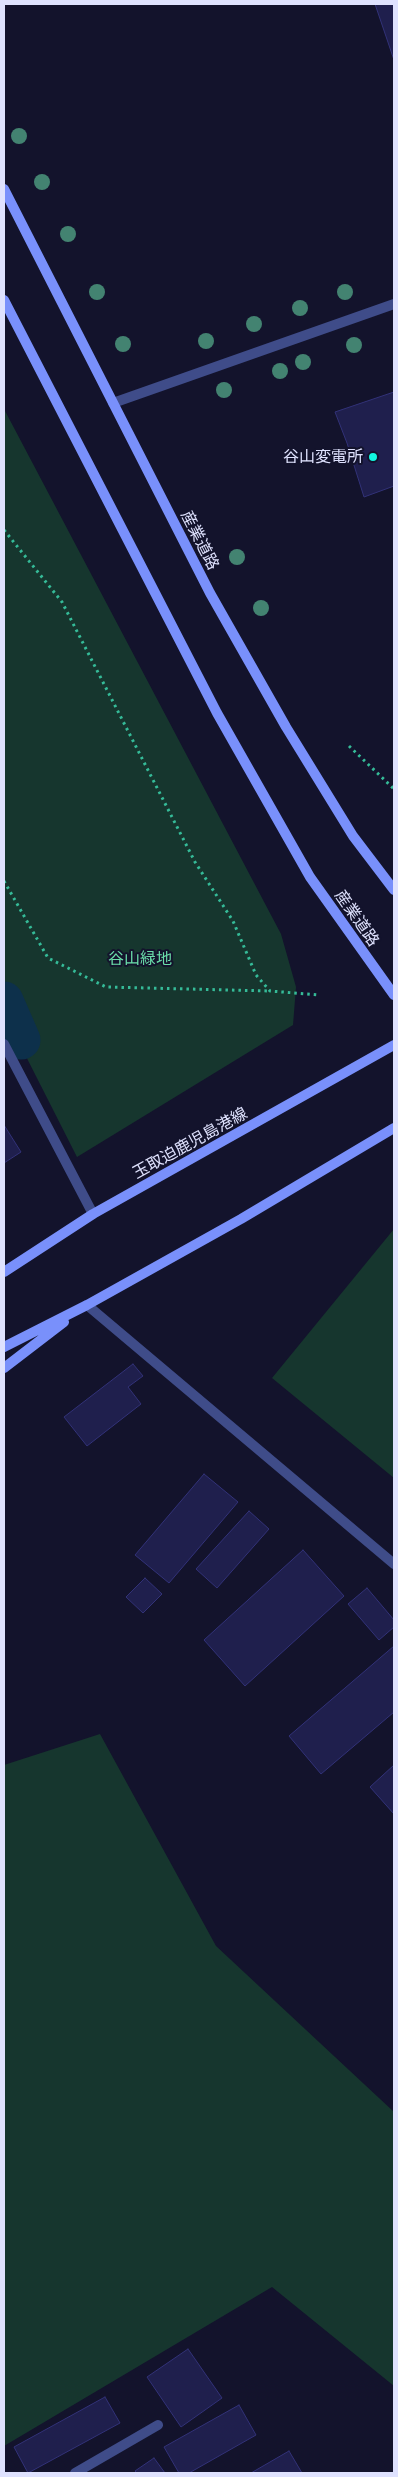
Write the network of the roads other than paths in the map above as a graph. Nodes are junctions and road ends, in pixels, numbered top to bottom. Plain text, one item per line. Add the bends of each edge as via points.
1 (4, 188) edge
2 (4, 300) edge
3 (394, 304) edge
4 (113, 403) junction
5 (394, 890) edge
6 (394, 995) edge
7 (4, 1044) edge
8 (394, 1045) edge
9 (394, 1128) edge
10 (93, 1214) junction
11 (22, 1259) junction
12 (4, 1265) edge
13 (4, 1272) edge
14 (87, 1305) junction
15 (4, 1347) edge
16 (4, 1368) edge
17 (394, 1564) edge
18 (158, 2425) dead end
19 (75, 2473) edge

1 - 4 main road, 産業道路
2 - 6 main road, 産業道路 via 217,713 310,877
3 - 4 street
4 - 5 main road, 産業道路 via 210,593 286,727 353,836
7 - 10 street
8 - 10 main road, 玉取迫鹿児島港線
9 - 14 main road
10 - 11 main road, 玉取迫鹿児島港線
11 - 12 main road
11 - 13 main road, 玉取迫鹿児島港線
14 - 15 main road
14 - 16 main road
14 - 17 street
18 - 19 street

